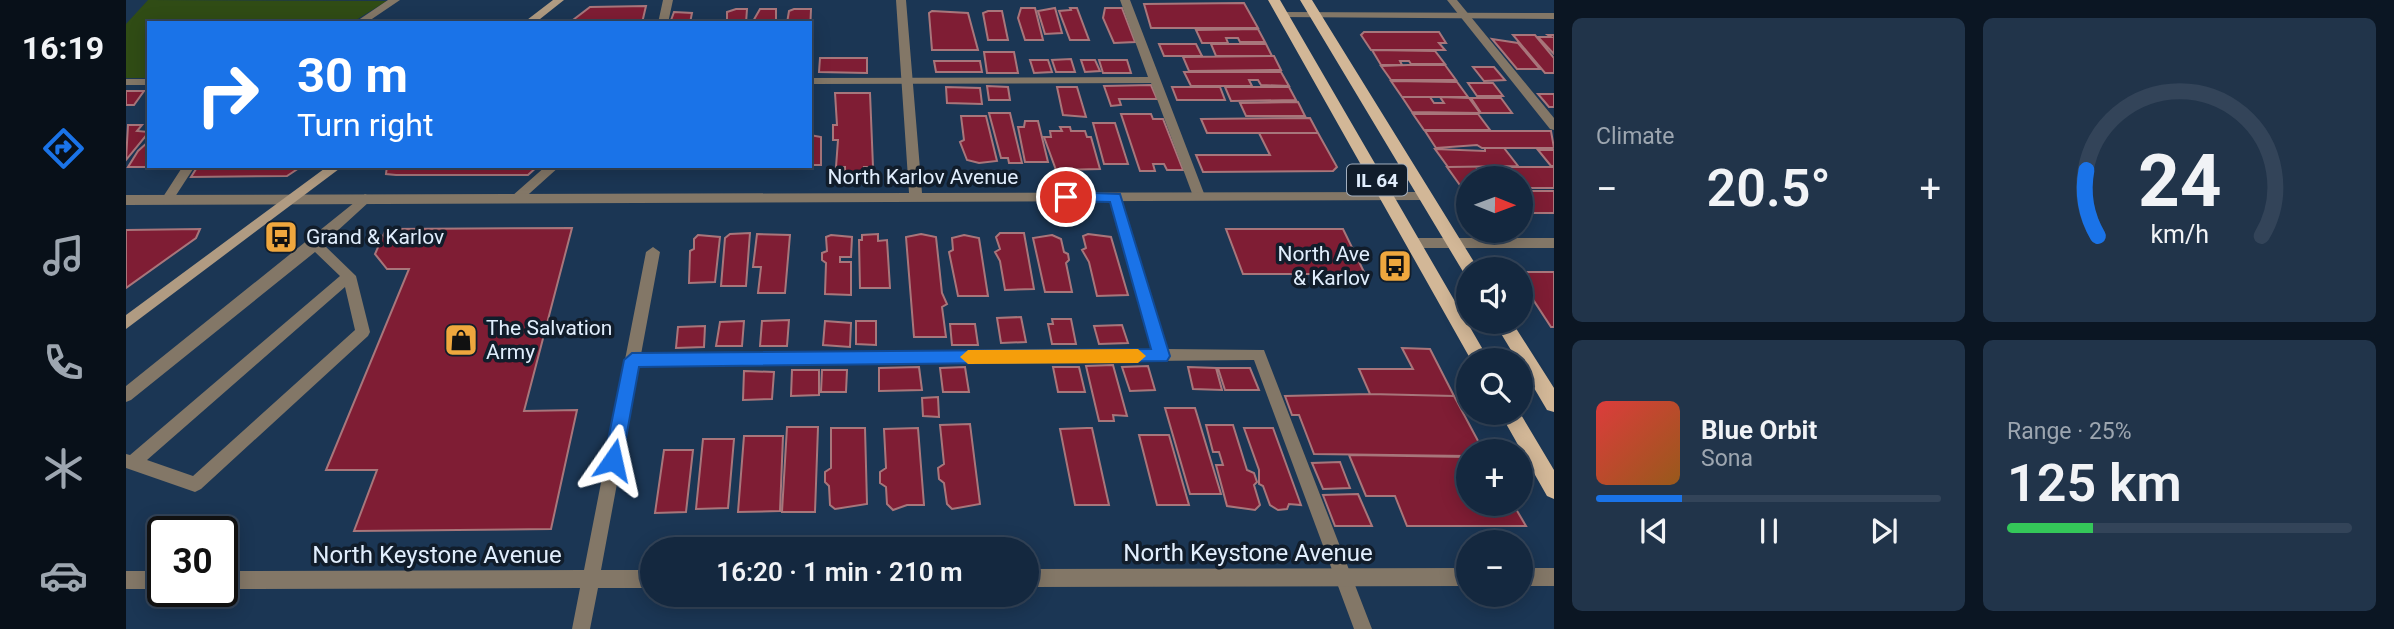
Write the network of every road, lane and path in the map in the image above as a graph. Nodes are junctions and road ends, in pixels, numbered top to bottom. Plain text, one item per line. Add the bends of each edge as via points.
1 (395, 0) edge
2 (559, 0) edge
3 (668, 0) edge
4 (901, 0) edge
5 (1125, 0) edge
6 (1274, 0) edge
7 (1306, 0) edge
8 (1452, 0) edge
9 (1283, 15) junction
10 (1315, 15) junction
11 (1465, 16) junction
12 (1554, 16) edge
13 (362, 21) edge
14 (531, 21) edge
15 (663, 21) edge
16 (1155, 79) junction
17 (812, 81) edge
18 (907, 81) junction
19 (126, 82) edge
20 (147, 82) edge
21 (1549, 113) edge
22 (1554, 126) edge
23 (188, 168) edge
24 (334, 168) edge
25 (552, 168) edge
26 (1386, 196) junction
27 (1426, 196) junction
28 (1115, 197) junction
29 (1199, 197) junction
30 (916, 198) junction
31 (292, 199) junction
32 (365, 199) junction
33 (516, 199) junction
34 (126, 200) edge
35 (167, 200) junction
36 (1413, 243) junction
37 (1455, 243) junction
38 (1554, 243) edge
39 (315, 244) junction
40 (653, 253) dead end
41 (1463, 257) edge
42 (349, 276) junction
43 (126, 323) edge
44 (1510, 334) edge
45 (1473, 348) edge
46 (1162, 356) junction
47 (632, 360) junction
48 (126, 395) edge
49 (1554, 404) edge
50 (1517, 425) edge
51 (129, 462) edge
52 (1554, 489) edge
53 (1554, 576) edge
54 (1343, 577) junction
55 (1456, 577) edge
56 (1533, 577) edge
57 (1039, 578) edge
58 (590, 579) junction
59 (640, 579) edge
60 (126, 580) edge
61 (147, 580) edge
62 (238, 580) edge
63 (581, 629) edge
64 (1363, 629) edge

1 - 13 street
2 - 14 main road
3 - 15 street
4 - 18 street
5 - 16 street
6 - 9 main road, IL 64
7 - 10 main road, IL 64
8 - 11 street
9 - 10 street
9 - 26 main road, IL 64
10 - 11 street
10 - 27 main road, IL 64
11 - 12 street
11 - 21 street
16 - 18 street
16 - 29 street
17 - 18 street
18 - 30 street
19 - 20 street
21 - 22 street
23 - 35 street
24 - 31 main road
25 - 33 street
26 - 27 street, North Karlov Avenue
26 - 29 street, North Karlov Avenue
26 - 36 main road, IL 64
27 - 37 main road, IL 64
28 - 29 street, North Karlov Avenue
28 - 30 street, North Karlov Avenue
28 - 46 street
30 - 33 street, North Karlov Avenue
31 - 32 street, North Karlov Avenue
31 - 35 street, North Karlov Avenue
31 - 43 main road
32 - 33 street, North Karlov Avenue
32 - 39 street
34 - 35 street, North Karlov Avenue
36 - 37 street
36 - 45 main road, IL 64
37 - 38 street
37 - 41 main road, IL 64
39 - 42 street
39 - 48 street
40 - 47 street
42 - 51 street
42 - 51 street via 363,332 195,484
44 - 49 main road
46 - 47 street
46 - 54 street via 1259,354
47 - 58 street
50 - 52 main road
53 - 56 street
54 - 55 street, North Keystone Avenue
54 - 57 street, North Keystone Avenue
54 - 64 street
58 - 59 street, North Keystone Avenue
58 - 62 street, North Keystone Avenue
58 - 63 street
60 - 61 street

